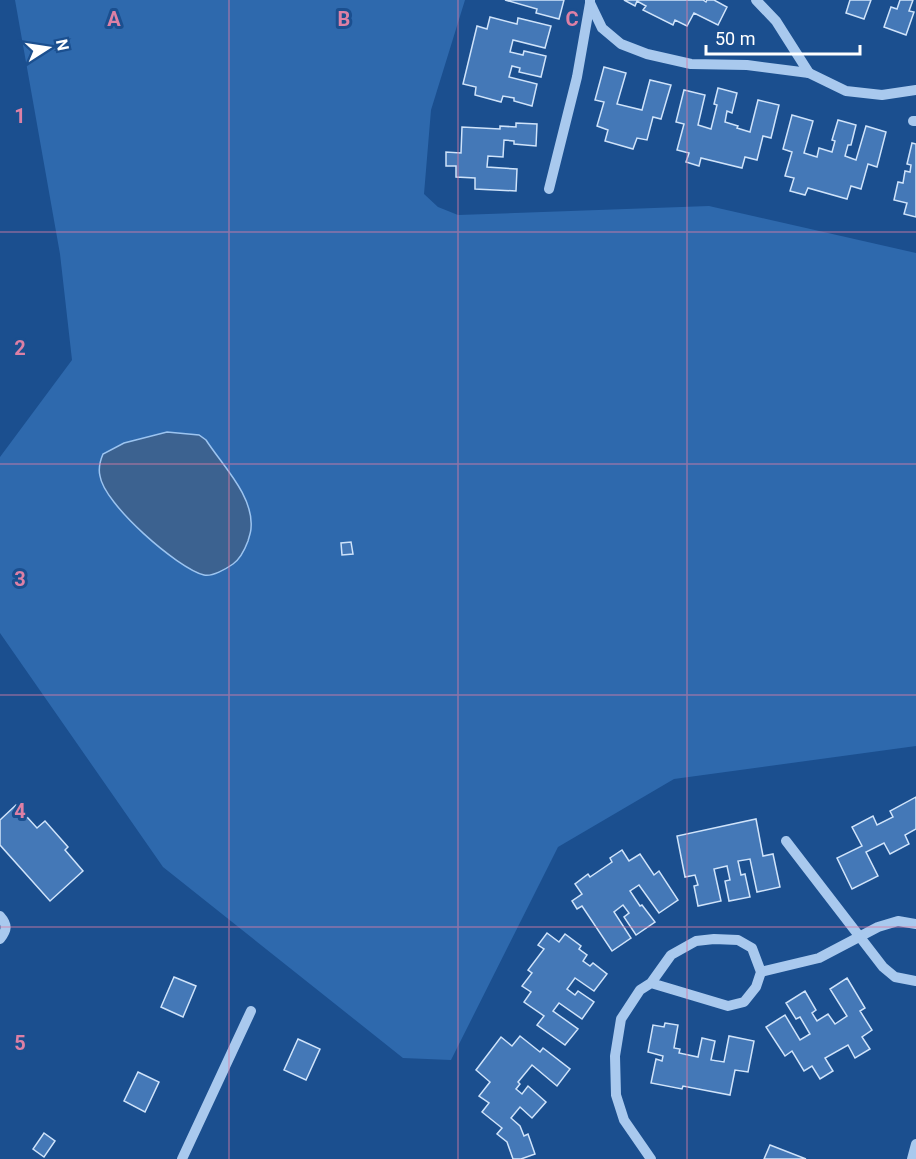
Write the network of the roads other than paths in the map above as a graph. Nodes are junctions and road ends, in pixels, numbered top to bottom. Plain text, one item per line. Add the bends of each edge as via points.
1 (756, 0) edge
2 (590, 2) edge
3 (809, 73) junction
4 (916, 90) edge
5 (549, 189) dead end
6 (786, 840) dead end
7 (0, 916) edge
8 (916, 924) edge
9 (860, 938) junction
10 (0, 939) edge
11 (761, 972) junction
12 (916, 981) edge
13 (651, 983) junction
14 (251, 1011) dead end
15 (916, 1144) edge
16 (182, 1159) edge
17 (651, 1159) edge
18 (912, 1159) edge

1 - 3 street via 776,21
2 - 3 street via 602,28 621,44 647,54 691,64 747,65
2 - 5 street via 577,77
3 - 4 street via 846,91 882,95
6 - 9 street
7 - 10 street via 6,931
8 - 9 street via 898,921
9 - 11 street via 819,958
9 - 12 street via 883,968 895,977
11 - 13 street via 756,987 744,1002 728,1006
11 - 13 street via 752,948 738,940 696,940 671,955
13 - 17 street via 640,990 621,1019 615,1056 615,1095 624,1120
14 - 16 street
15 - 18 street

